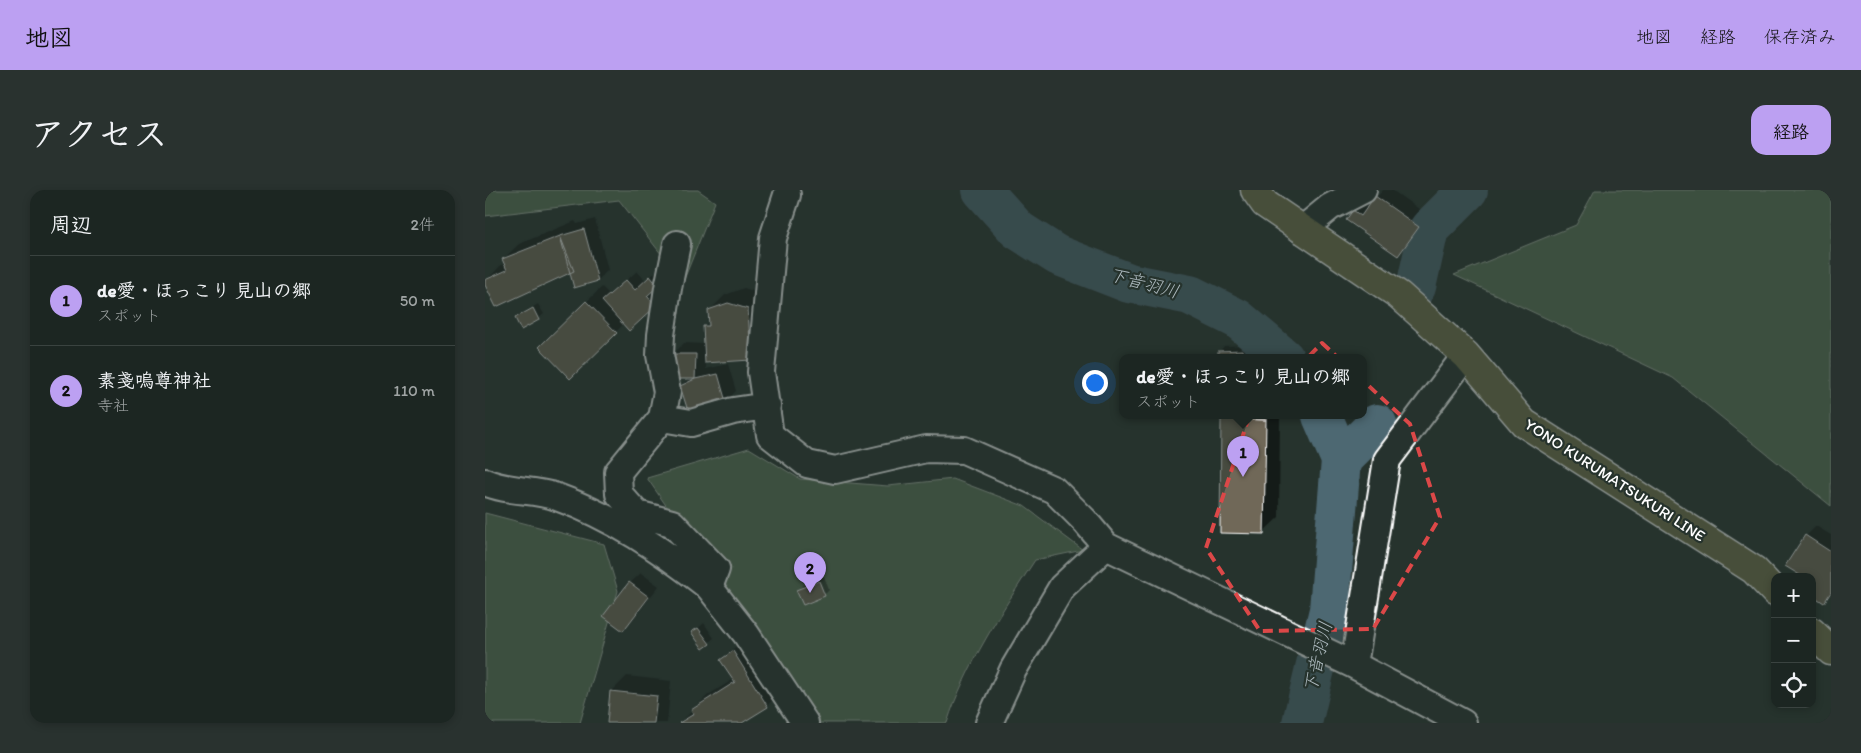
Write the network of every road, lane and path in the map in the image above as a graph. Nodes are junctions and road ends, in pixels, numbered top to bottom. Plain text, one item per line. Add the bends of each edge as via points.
1 (1255, 190) edge
2 (1363, 190) edge
3 (787, 195) dead end
4 (1302, 230) junction
5 (677, 244) dead end
6 (1466, 355) junction
7 (767, 406) junction
8 (662, 418) junction
9 (485, 482) edge
10 (1106, 546) junction
11 (709, 587) junction
12 (1771, 588) edge
13 (1816, 636) edge
14 (1831, 651) edge
15 (1354, 665) junction
16 (805, 723) edge
17 (989, 723) edge
18 (1463, 723) edge

1 - 4 main road, YONO KURUMATSUKURI LINE via 1265,204
2 - 4 street via 1330,207
3 - 7 street via 773,238 761,372
4 - 6 main road, YONO KURUMATSUKURI LINE via 1399,295
5 - 8 street via 661,334 660,355 667,392
6 - 12 main road, YONO KURUMATSUKURI LINE via 1524,423 1754,570
6 - 15 street via 1387,460
7 - 8 street via 733,411 691,423
7 - 10 street via 770,434 807,464 835,470 926,449 964,450 1054,490
8 - 11 street via 618,472 619,494 637,514 672,523 716,569
9 - 11 street via 554,496 599,514 671,558
10 - 15 street
10 - 17 street via 1062,587 1013,670
11 - 16 street via 746,634
13 - 14 main road
15 - 18 street

